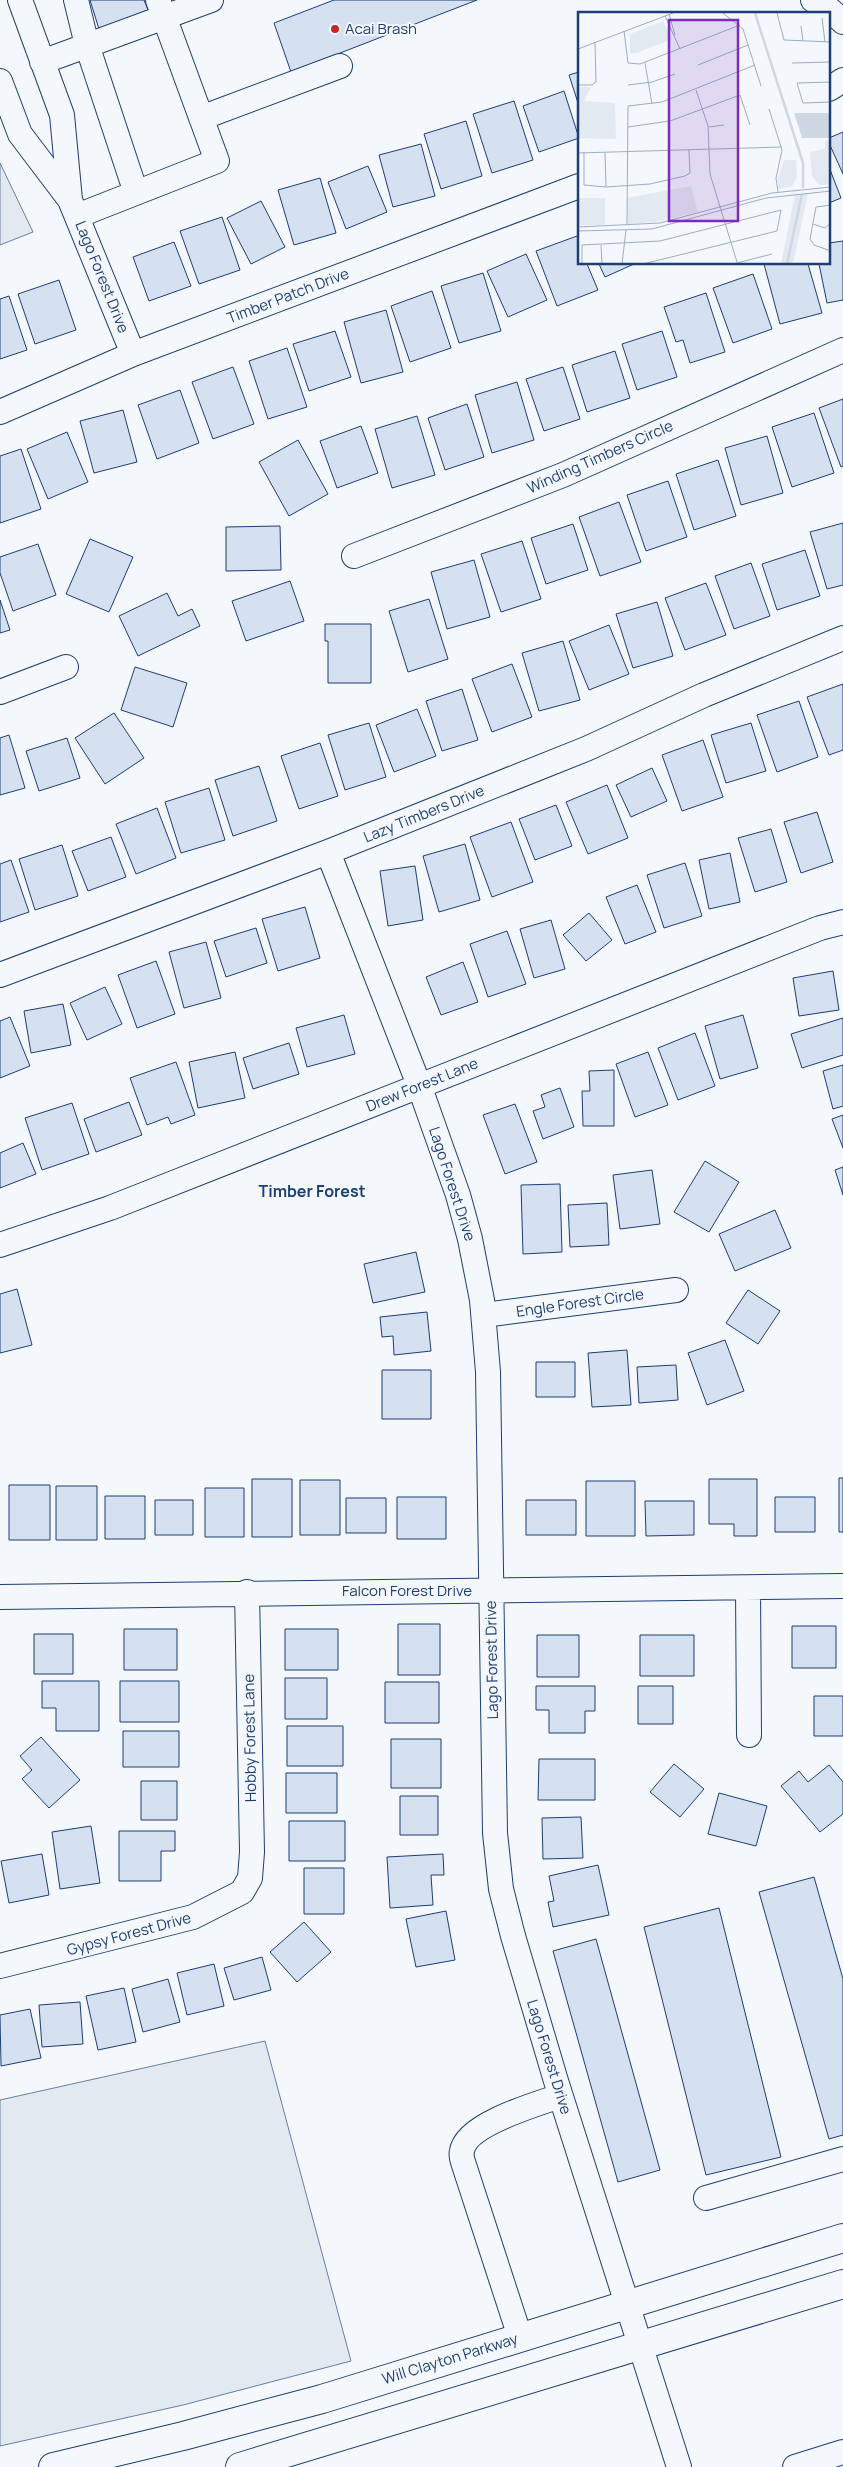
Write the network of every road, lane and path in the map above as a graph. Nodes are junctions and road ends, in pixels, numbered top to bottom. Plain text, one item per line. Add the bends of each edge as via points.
1 (20, 0) edge
2 (76, 0) edge
3 (211, 0) edge
4 (813, 0) edge
5 (161, 9) edge
6 (829, 12) edge
7 (830, 12) edge
8 (843, 22) edge
9 (88, 45) junction
10 (42, 62) junction
11 (340, 66) dead end
12 (843, 80) edge
13 (0, 81) edge
14 (830, 88) edge
15 (201, 118) junction
16 (578, 186) edge
17 (136, 193) junction
18 (73, 208) junction
19 (843, 350) edge
20 (133, 354) junction
21 (0, 412) edge
22 (354, 556) dead end
23 (843, 638) edge
24 (66, 667) dead end
25 (0, 692) edge
26 (328, 852) junction
27 (843, 922) edge
28 (0, 975) edge
29 (419, 1085) junction
30 (0, 1245) edge
31 (676, 1290) dead end
32 (484, 1315) junction
33 (843, 1586) edge
34 (748, 1588) junction
35 (491, 1590) junction
36 (247, 1592) junction
37 (0, 1597) edge
38 (749, 1735) dead end
39 (247, 1882) joint
40 (0, 1966) edge
41 (560, 2096) junction
42 (843, 2158) edge
43 (706, 2198) dead end
44 (843, 2238) edge
45 (843, 2284) edge
46 (626, 2304) junction
47 (520, 2337) junction
48 (639, 2346) junction
49 (262, 2415) junction
50 (843, 2452) edge
51 (279, 2455) junction
52 (53, 2467) edge
53 (240, 2467) edge
54 (678, 2467) edge
55 (795, 2467) edge

1 - 10 street, Lago Forest Drive
2 - 9 street
3 - 5 street
4 - 6 street
5 - 9 street
5 - 15 street
7 - 8 street
9 - 10 street
9 - 17 street
10 - 18 street, Lago Forest Drive via 62,115
11 - 15 street
12 - 14 street
13 - 18 street, Lago Forest Drive via 20,134
15 - 17 street via 217,161
16 - 20 street, Timber Patch Drive
17 - 18 street
18 - 20 street, Lago Forest Drive
19 - 22 street, Winding Timbers Circle via 563,475
20 - 21 street, Timber Patch Drive
23 - 26 street, Lazy Timbers Drive via 704,695 586,749
24 - 25 street
26 - 28 street, Lazy Timbers Drive
26 - 29 street, Lago Forest Drive
27 - 29 street, Drew Forest Lane via 820,928
29 - 30 street, Drew Forest Lane via 353,1114 110,1208
29 - 32 street, Lago Forest Drive via 458,1195
31 - 32 street, Engle Forest Circle
32 - 35 street, Lago Forest Drive via 488,1372
33 - 34 street, Falcon Forest Drive
34 - 35 street, Falcon Forest Drive
34 - 38 street
35 - 36 street, Falcon Forest Drive
35 - 41 street, Lago Forest Drive via 495,1833 501,1889
36 - 37 street, Falcon Forest Drive
36 - 39 street, Hobby Forest Lane via 252,1852
39 - 40 street, Gypsy Forest Drive via 242,1892 193,1917
41 - 46 street, Lago Forest Drive
41 - 47 street via 476,2131 461,2151
42 - 43 street
44 - 46 main road, Will Clayton Parkway
45 - 48 main road
46 - 47 main road, Will Clayton Parkway
46 - 48 street, Lago Forest Drive
47 - 49 main road, Will Clayton Parkway
48 - 51 main road
48 - 54 street, Lago Forest Drive
49 - 51 main road
49 - 52 main road, Will Clayton Parkway
50 - 55 street
51 - 53 main road

